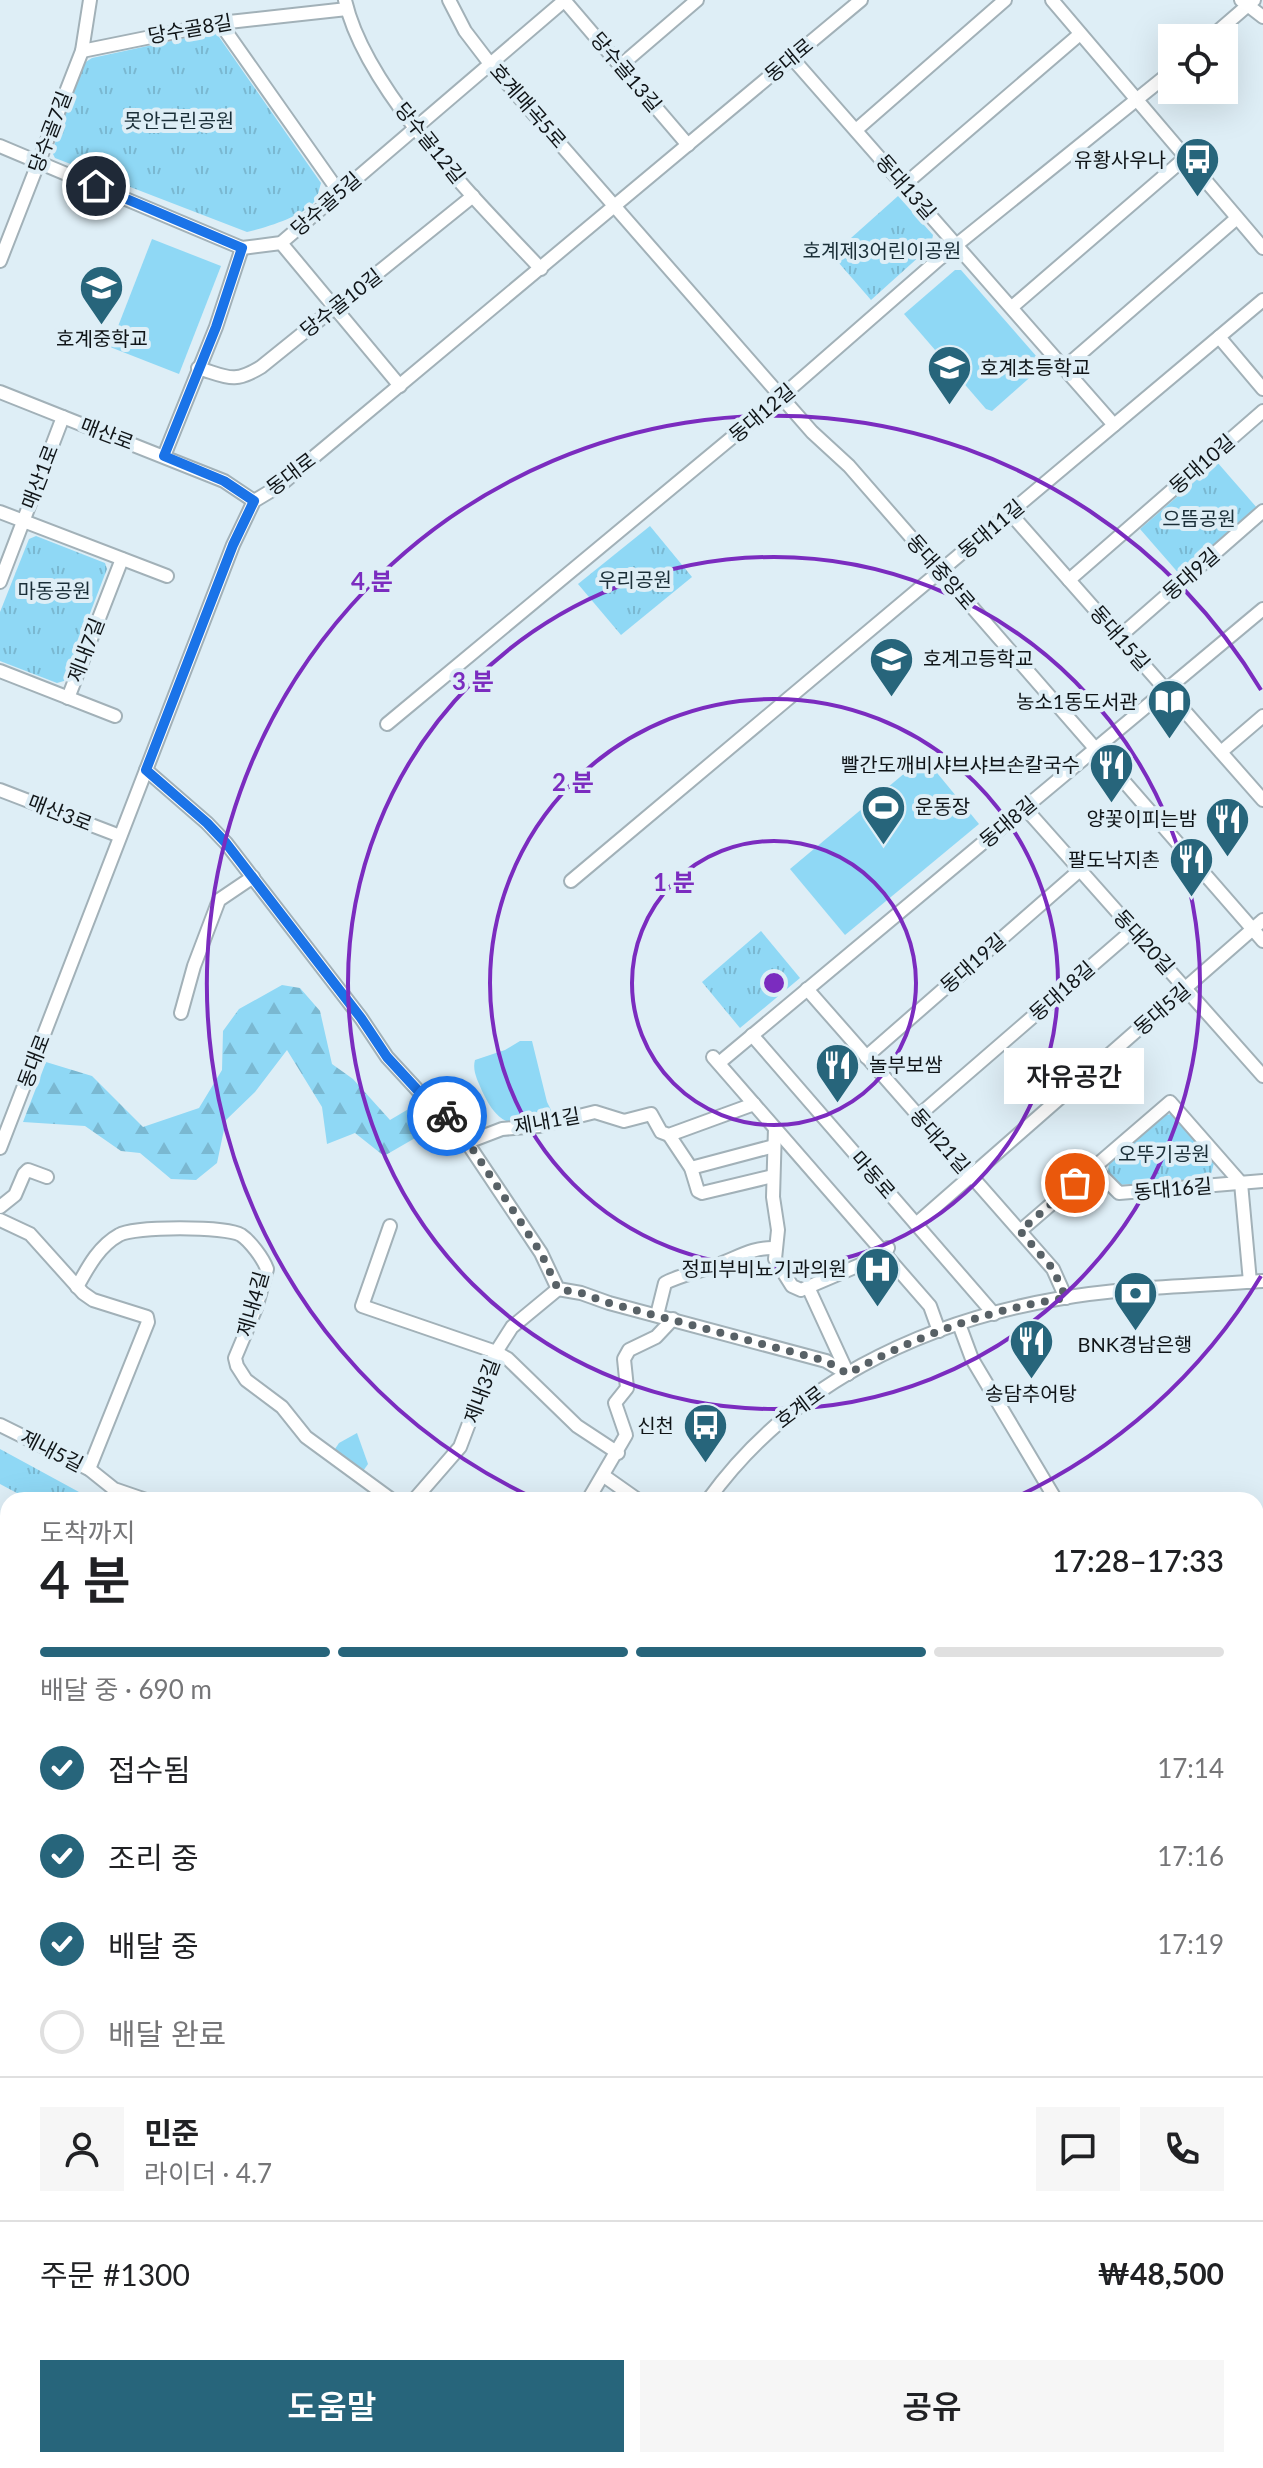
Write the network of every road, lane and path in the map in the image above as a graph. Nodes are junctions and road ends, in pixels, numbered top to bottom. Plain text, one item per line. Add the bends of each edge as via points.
1 (90, 0) edge
2 (449, 0) edge
3 (564, 0) edge
4 (697, 0) edge
5 (861, 0) edge
6 (1005, 0) edge
7 (1052, 0) edge
8 (1248, 2) edge
9 (346, 4) edge
10 (1263, 17) edge
11 (220, 23) junction
12 (1225, 24) edge
13 (1080, 34) junction
14 (82, 51) junction
15 (792, 58) junction
16 (491, 65) junction
17 (620, 66) junction
18 (1158, 82) edge
19 (1135, 99) junction
20 (417, 127) junction
21 (856, 130) junction
22 (688, 145) junction
23 (0, 146) edge
24 (1185, 158) junction
25 (39, 163) junction
26 (904, 185) junction
27 (339, 192) junction
28 (473, 196) junction
29 (616, 206) junction
30 (1237, 218) junction
31 (281, 243) junction
32 (958, 246) junction
33 (242, 248) junction
34 (1263, 248) edge
35 (0, 261) edge
36 (541, 269) junction
37 (1263, 300) edge
38 (1012, 307) junction
39 (334, 309) junction
40 (1219, 337) junction
41 (198, 368) junction
42 (1064, 368) junction
43 (400, 386) junction
44 (1263, 389) edge
45 (0, 392) edge
46 (782, 396) junction
47 (1263, 411) edge
48 (63, 417) junction
49 (1114, 425) junction
50 (164, 456) junction
51 (254, 501) junction
52 (1263, 511) edge
53 (0, 512) edge
54 (1010, 513) junction
55 (23, 521) junction
56 (122, 559) junction
57 (940, 571) junction
58 (167, 576) dead end
59 (1069, 580) junction
60 (0, 582) edge
61 (1263, 609) edge
62 (1119, 637) junction
63 (0, 671) edge
64 (1166, 690) junction
65 (68, 698) junction
66 (115, 716) dead end
67 (1263, 716) edge
68 (387, 724) dead end
69 (1096, 749) junction
70 (1221, 752) junction
71 (146, 770) junction
72 (0, 790) edge
73 (1263, 800) edge
74 (1025, 808) junction
75 (120, 836) junction
76 (1080, 870) junction
77 (253, 877) junction
78 (571, 881) dead end
79 (1258, 925) edge
80 (1133, 930) junction
81 (1263, 941) edge
82 (807, 989) junction
83 (1185, 989) junction
84 (181, 1013) dead end
85 (752, 1035) junction
86 (866, 1057) junction
87 (1263, 1076) edge
88 (754, 1104) junction
89 (918, 1116) junction
90 (775, 1128) junction
91 (669, 1135) junction
92 (468, 1142) junction
93 (774, 1146) junction
94 (0, 1148) edge
95 (1093, 1167) junction
96 (691, 1168) junction
97 (773, 1176) junction
98 (971, 1176) junction
99 (47, 1177) dead end
100 (1263, 1181) edge
101 (1241, 1183) junction
102 (0, 1207) edge
103 (0, 1220) edge
104 (916, 1224) junction
105 (390, 1226) dead end
106 (1020, 1231) junction
107 (775, 1248) junction
108 (885, 1250) junction
109 (1256, 1281) edge
110 (77, 1287) junction
111 (808, 1287) junction
112 (558, 1289) junction
113 (1066, 1298) junction
114 (994, 1314) junction
115 (657, 1315) junction
116 (673, 1319) junction
117 (959, 1324) junction
118 (939, 1331) junction
119 (496, 1352) junction
120 (848, 1374) junction
121 (0, 1425) edge
122 (618, 1453) junction
123 (89, 1469) junction
124 (604, 1476) junction
125 (123, 1492) edge
126 (381, 1492) edge
127 (421, 1492) edge
128 (593, 1492) edge
129 (627, 1492) edge
130 (714, 1492) edge
131 (1051, 1492) edge

1 - 14 street, 당수골7길
2 - 16 street, 호계매곡5로
3 - 16 street, 당수골5길
3 - 17 street, 당수골13길
4 - 17 street
5 - 15 street, 동대로
6 - 21 street
7 - 13 street
8 - 10 street
8 - 12 street
9 - 11 street, 당수골8길
9 - 20 street, 당수골12길 via 380,78
11 - 14 street, 당수골8길
11 - 27 street
13 - 19 street
13 - 26 street
14 - 25 street, 당수골7길
15 - 21 street, 동대13길
15 - 22 street, 동대로
16 - 20 street, 당수골5길
16 - 29 street, 호계매곡5로
17 - 22 street, 당수골13길
18 - 19 street, 동대12길
19 - 24 street
19 - 32 street, 동대12길
20 - 27 street, 당수골5길
20 - 28 street, 당수골12길
21 - 26 street, 동대13길
22 - 29 street, 동대로
23 - 25 street
24 - 30 street
24 - 38 street
25 - 33 street
25 - 35 street, 당수골7길
26 - 32 street, 동대13길
27 - 31 street, 당수골5길
28 - 36 street, 당수골12길
28 - 39 street, 당수골10길
29 - 36 street, 동대로
29 - 46 street, 동대중앙로
30 - 34 street
30 - 42 street
31 - 33 street, 당수골5길
31 - 39 street
32 - 38 street, 동대13길
32 - 46 street, 동대12길
33 - 41 street
36 - 43 street, 동대로
37 - 40 street, 동대11길
38 - 42 street, 동대13길
39 - 41 street, 당수골10길 via 244,377
39 - 43 street
40 - 44 street
40 - 49 street, 동대11길
41 - 50 street
42 - 49 street, 동대13길
43 - 51 street, 동대로
45 - 48 street, 매산로
46 - 57 street, 동대중앙로
46 - 68 street, 동대12길
47 - 59 street, 동대10길
48 - 50 street, 매산로
48 - 55 street, 매산1로
49 - 54 street, 동대11길
50 - 51 street, 매산로 via 224,481
51 - 71 street, 동대로
52 - 62 street, 동대9길
53 - 55 street
54 - 57 street, 동대11길
54 - 59 street, 동대15길
55 - 56 street
55 - 60 street, 매산1로
56 - 58 street
56 - 65 street, 제내7길
57 - 69 street, 동대중앙로
57 - 78 street, 동대11길
59 - 62 street, 동대15길
61 - 64 street, 동대8길
62 - 64 street, 동대15길
63 - 65 street, 제내7길
64 - 69 street, 동대8길
64 - 70 street, 동대15길
65 - 66 street, 제내7길
67 - 70 street
69 - 74 street, 동대8길
69 - 79 street, 동대중앙로
70 - 73 street, 동대15길
71 - 75 street, 동대로
71 - 77 street via 207,823
72 - 75 street, 매산3로
74 - 76 street, 동대20길
74 - 82 street, 동대8길
75 - 94 street, 동대로
76 - 80 street, 동대20길
76 - 86 street, 동대19길
77 - 84 street via 219,900
77 - 92 street via 387,1057
79 - 81 street, 동대중앙로
79 - 83 street, 동대5길
80 - 83 street, 동대20길
80 - 89 street, 동대18길
82 - 85 street, 동대8길
82 - 86 street, 동대21길
83 - 87 street, 동대20길
83 - 98 street, 동대5길
85 - 88 street, 동대8길 via 716,1060
85 - 104 street, 마동로
86 - 89 street, 동대21길
88 - 90 street
88 - 91 street
89 - 98 street, 동대21길
90 - 93 street
90 - 108 street
91 - 92 street, 제내1길 via 661,1132 651,1114 624,1121 595,1112 502,1129
91 - 96 street
92 - 112 street via 541,1253
93 - 96 street
93 - 97 street
95 - 101 street, 동대16길 via 1119,1193
95 - 101 street via 1170,1102
95 - 106 street
96 - 97 street via 702,1193
97 - 107 street
98 - 104 street, 동대5길
98 - 106 street, 동대21길
99 - 102 street via 28,1170 15,1195
100 - 101 street, 동대16길
101 - 109 street
103 - 110 street via 30,1234
104 - 114 street, 마동로
105 - 119 street via 362,1306
106 - 113 street, 동대21길 via 1053,1269
107 - 111 street via 775,1259 792,1286
107 - 115 street via 749,1250 665,1283
108 - 111 street
108 - 118 street via 930,1306
109 - 113 street, 호계로
110 - 123 street via 93,1300 141,1313 148,1322
110 - 126 street, 제내4길 via 95,1256 123,1232 198,1229 242,1236 267,1269 235,1358 237,1366 306,1437
111 - 120 street
112 - 115 street
112 - 119 street, 제내3길 via 512,1327
113 - 114 street, 호계로
114 - 117 street, 호계로
115 - 116 street
116 - 120 street via 826,1361
116 - 122 street via 624,1359 627,1388 615,1403 626,1435
117 - 118 street, 호계로
117 - 131 street via 972,1359
118 - 120 street, 호계로
119 - 122 street via 577,1426
119 - 127 street, 제내3길 via 460,1447
120 - 130 street, 호계로 via 773,1427
121 - 123 street, 제내5길
122 - 124 street
123 - 125 street, 제내5길
124 - 128 street
124 - 129 street

